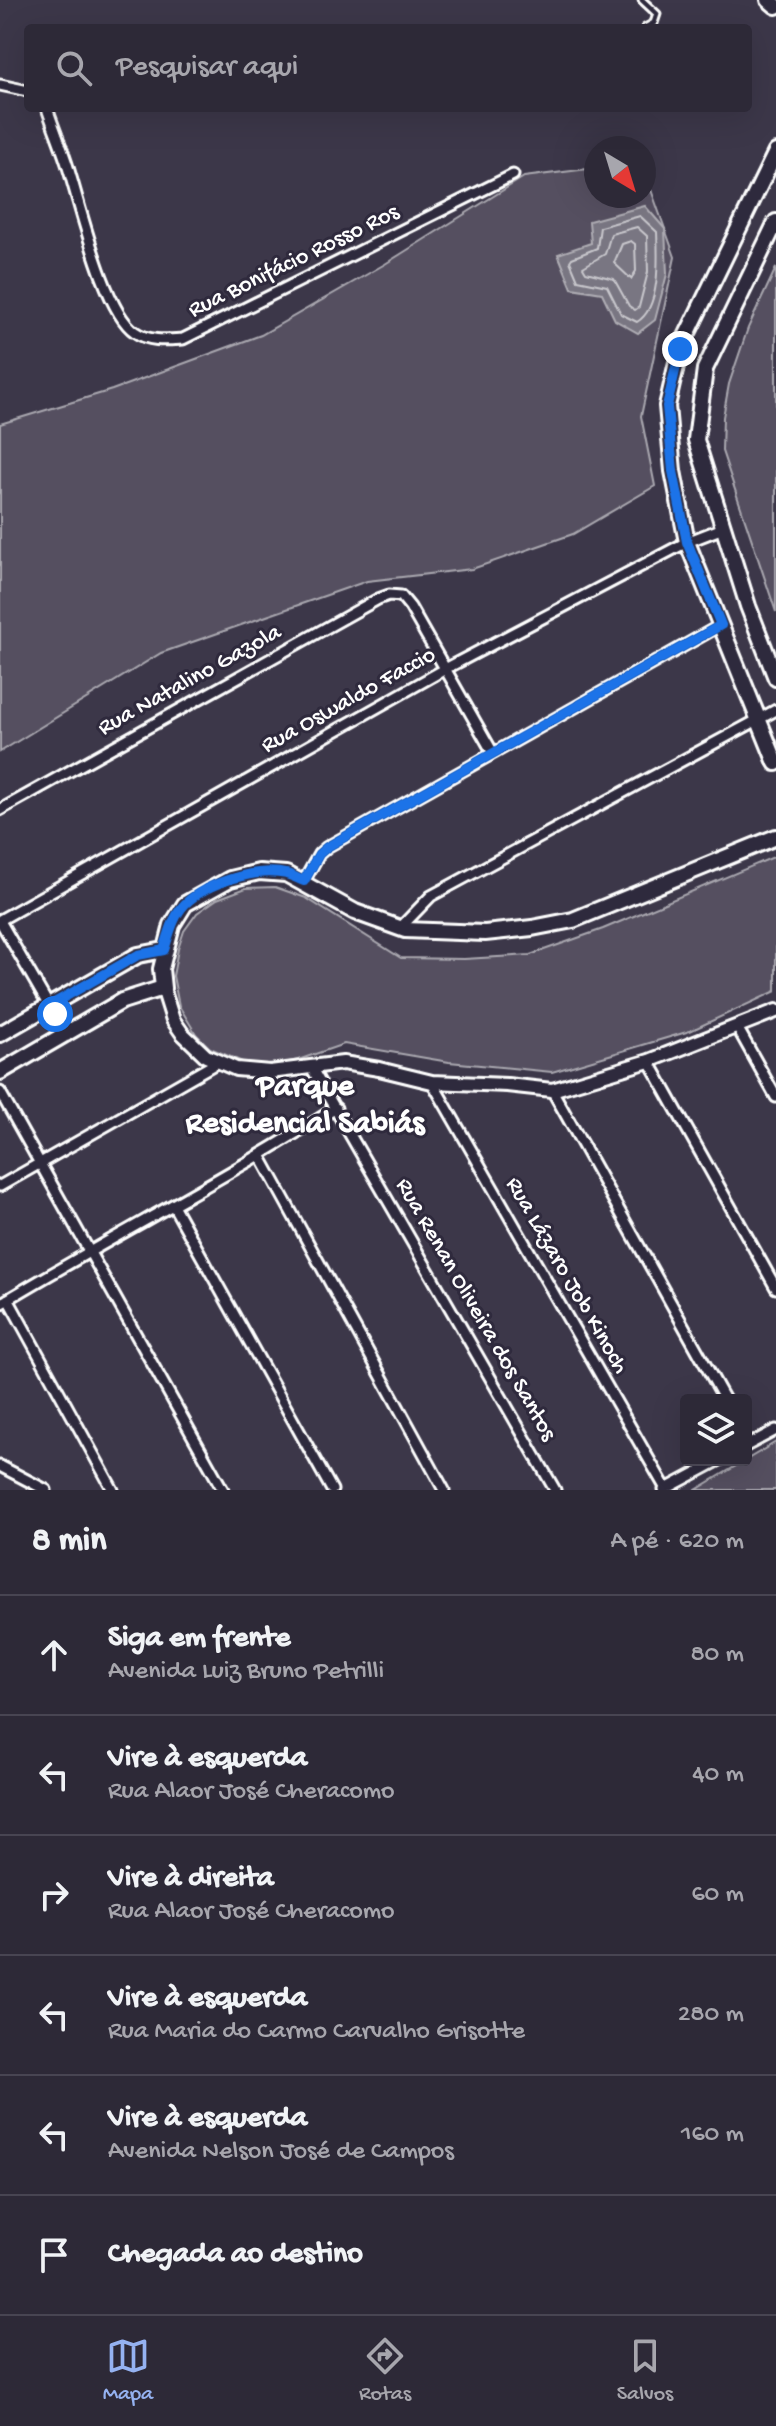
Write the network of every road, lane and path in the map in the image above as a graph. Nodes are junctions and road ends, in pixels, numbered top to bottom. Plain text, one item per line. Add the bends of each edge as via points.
1 (642, 0) edge
2 (769, 0) edge
3 (776, 6) edge
4 (652, 24) edge
5 (0, 85) edge
6 (24, 90) edge
7 (48, 112) edge
8 (776, 152) edge
9 (513, 175) dead end
10 (776, 222) edge
11 (723, 528) junction
12 (687, 542) junction
13 (721, 625) junction
14 (447, 668) junction
15 (776, 678) edge
16 (776, 710) edge
17 (758, 719) junction
18 (493, 753) junction
19 (776, 763) edge
20 (0, 810) edge
21 (776, 837) edge
22 (304, 881) junction
23 (0, 921) edge
24 (400, 928) junction
25 (164, 950) junction
26 (163, 988) junction
27 (49, 1006) junction
28 (776, 1011) edge
29 (737, 1027) junction
30 (0, 1034) edge
31 (66, 1034) junction
32 (649, 1061) junction
33 (218, 1062) junction
34 (311, 1067) junction
35 (0, 1072) edge
36 (432, 1082) junction
37 (552, 1090) junction
38 (0, 1092) edge
39 (776, 1097) edge
40 (336, 1108) junction
41 (261, 1157) junction
42 (39, 1164) junction
43 (0, 1186) edge
44 (173, 1205) junction
45 (87, 1251) junction
46 (776, 1288) edge
47 (4, 1301) edge
48 (722, 1394) edge
49 (776, 1430) edge
50 (752, 1441) edge
51 (0, 1466) edge
52 (709, 1466) edge
53 (46, 1490) edge
54 (113, 1490) edge
55 (223, 1490) edge
56 (332, 1490) edge
57 (444, 1490) edge
58 (555, 1490) edge
59 (665, 1490) edge

1 - 4 lane via 657,14
2 - 3 main road
5 - 6 street
7 - 9 street, Rua Bonifácio Rosso Ros via 92,253 122,319 135,333 156,340 183,339
8 - 12 main road via 693,319 671,378 669,438
10 - 11 main road via 705,369 696,440
11 - 12 street, Rua Oswaldo Faccio
11 - 15 main road
12 - 13 main road
12 - 14 street, Rua Oswaldo Faccio
13 - 17 main road
13 - 18 street
14 - 18 street
14 - 20 street, Rua Natalino Gazola via 401,596 389,595
14 - 23 street, Rua Oswaldo Faccio
16 - 17 street
17 - 19 main road
17 - 24 street via 431,896
18 - 22 street via 327,847
21 - 24 main road via 573,920 485,933
22 - 24 main road via 355,912
22 - 25 main road via 259,872 209,889 185,904
23 - 27 street
25 - 26 main road
25 - 27 main road via 138,955
26 - 31 main road via 122,1001
26 - 33 street via 182,1033
27 - 30 main road
27 - 31 main road
28 - 29 street
29 - 32 street
29 - 39 street
31 - 35 main road
32 - 37 street
32 - 46 street
33 - 34 street via 253,1072
33 - 42 street
34 - 36 street via 343,1063
34 - 40 street, Rua Renan Oliveira dos Santos
36 - 37 street
36 - 59 street, Rua Lázaro Job Kinoch
37 - 48 street
38 - 42 street
40 - 41 street
40 - 58 street, Rua Renan Oliveira dos Santos
41 - 44 street
41 - 57 street
42 - 43 street
42 - 45 street
44 - 45 street
44 - 56 street
45 - 47 street
45 - 55 street
47 - 54 street
49 - 50 street
51 - 53 street
52 - 59 street

